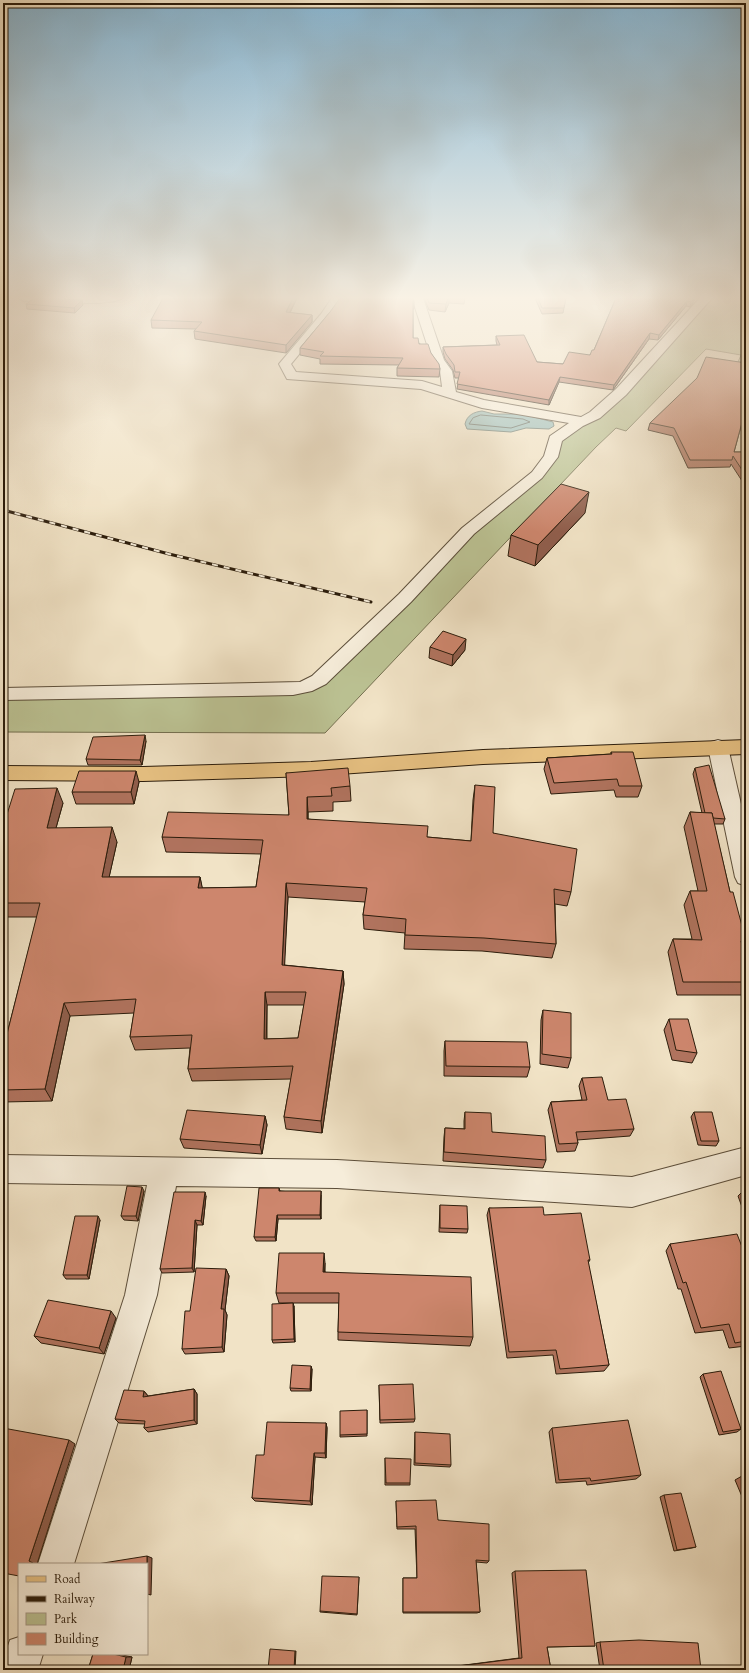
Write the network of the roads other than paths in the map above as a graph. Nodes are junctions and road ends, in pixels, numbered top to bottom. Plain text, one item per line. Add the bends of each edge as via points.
1 (294, 376) edge
2 (447, 376) edge
3 (635, 376) edge
4 (450, 394) junction
5 (583, 421) junction
6 (3, 694) edge
7 (718, 747) junction
8 (746, 747) edge
9 (3, 773) edge
10 (746, 877) edge
11 (746, 1161) edge
12 (3, 1169) edge
13 (164, 1171) junction
14 (56, 1563) edge
15 (24, 1655) edge
16 (18, 1670) edge

1 - 4 street via 422,385
2 - 4 street
3 - 5 street via 595,415
4 - 5 street via 482,404
5 - 6 street via 555,439 551,457 537,476 468,531 381,622 319,680 305,687
7 - 8 main road
7 - 9 main road via 483,757 303,769 144,774
7 - 10 street
11 - 13 street via 632,1192 337,1174
12 - 13 street
13 - 14 street via 141,1295
15 - 16 street

